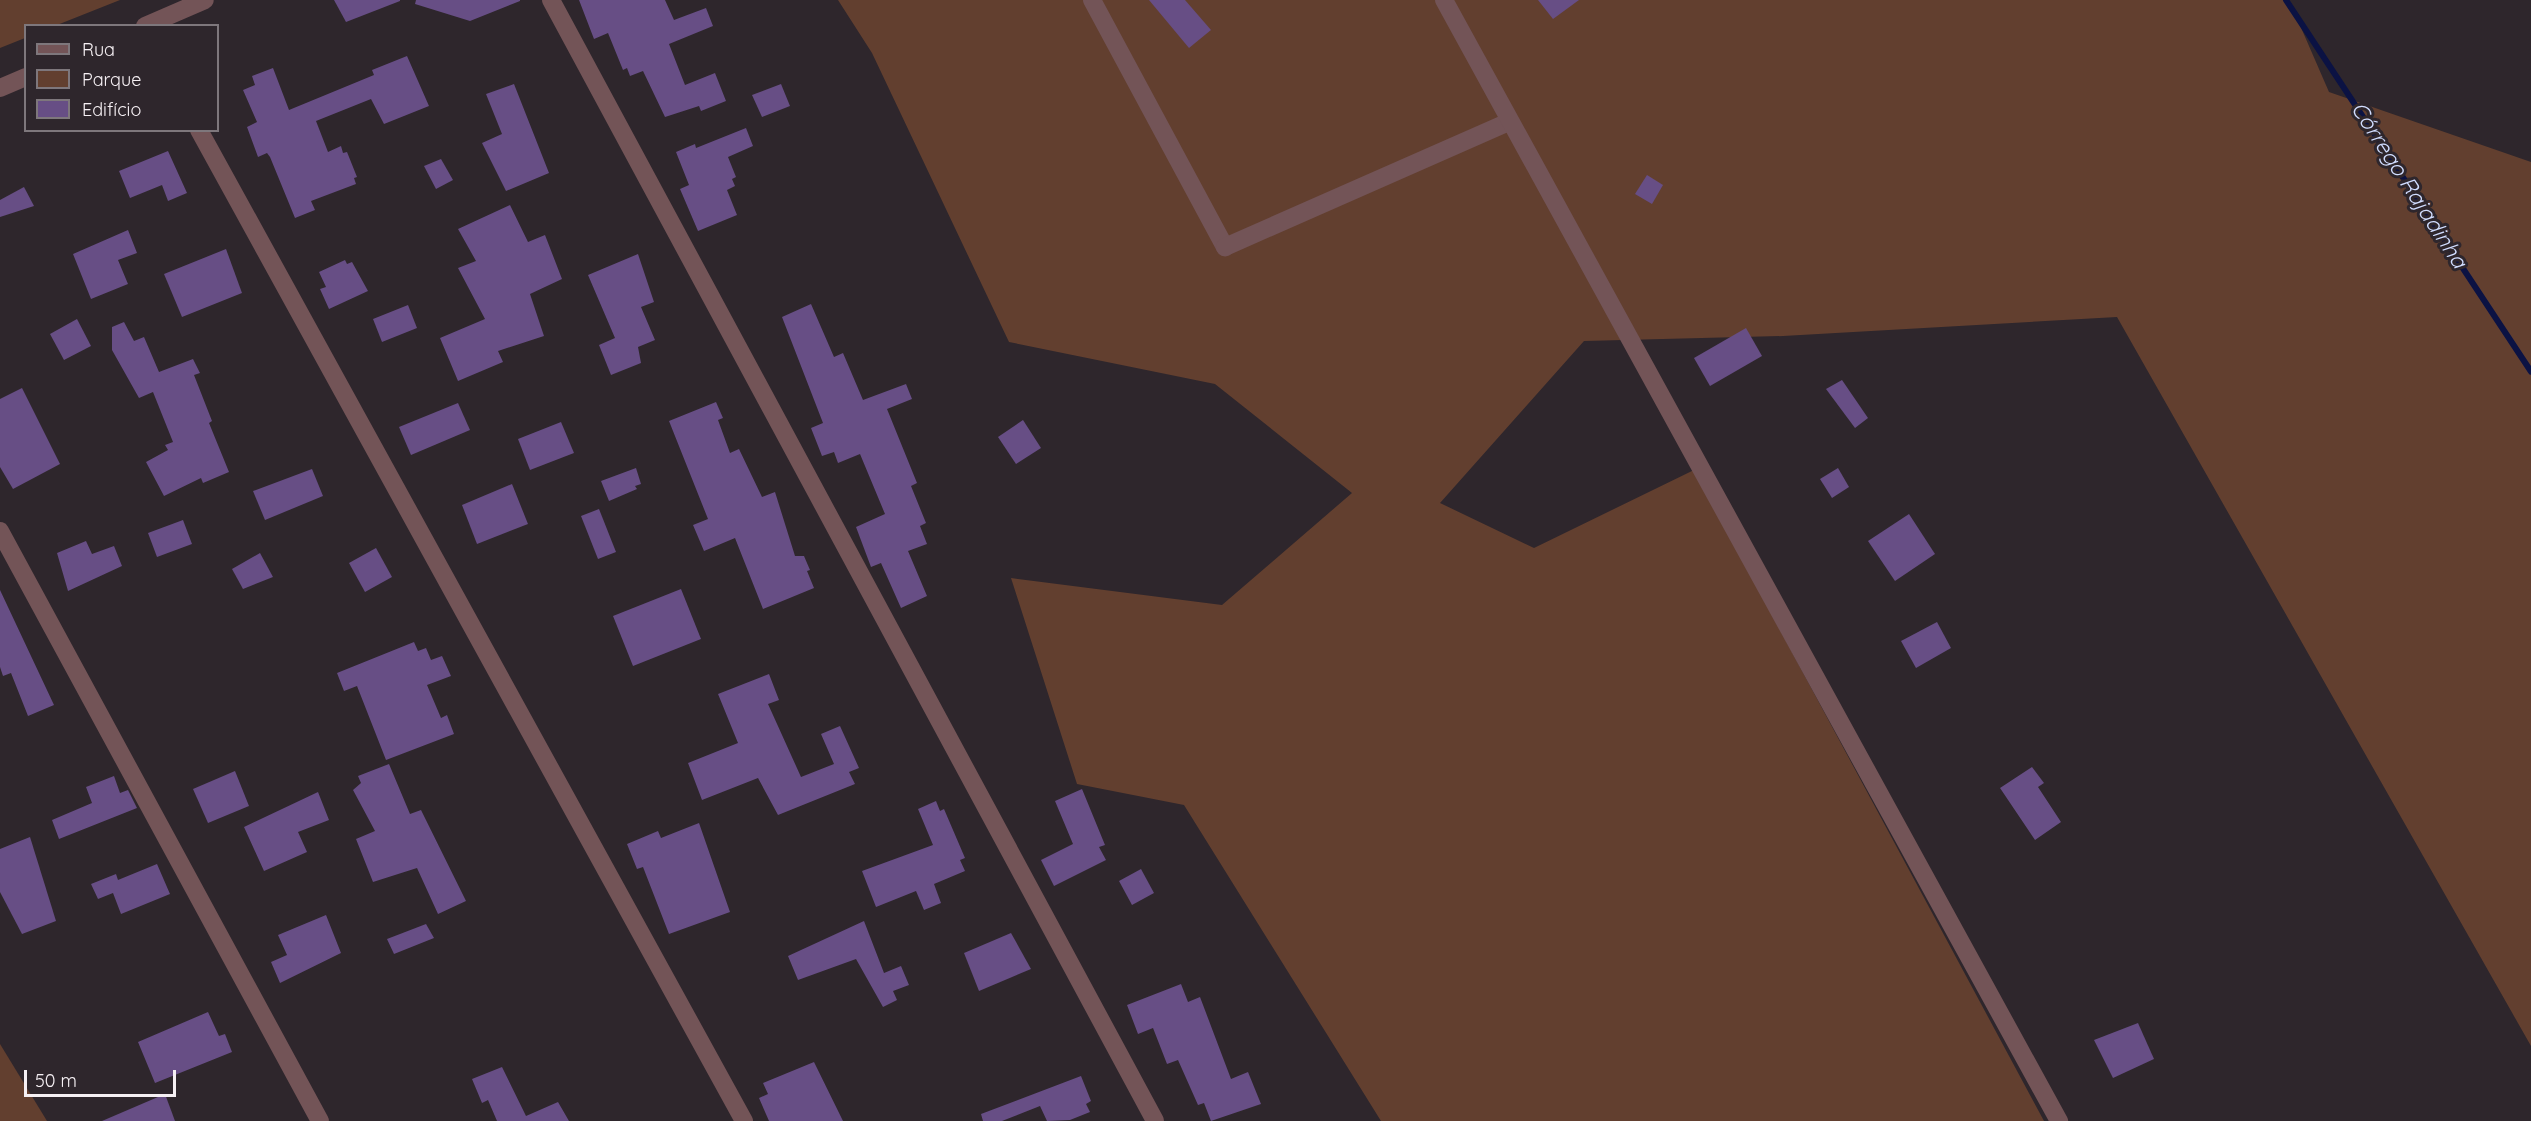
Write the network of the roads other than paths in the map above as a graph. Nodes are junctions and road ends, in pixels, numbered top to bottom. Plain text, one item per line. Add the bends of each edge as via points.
1 (206, 0) edge
2 (551, 0) edge
3 (1092, 0) edge
4 (1444, 0) edge
5 (151, 24) edge
6 (24, 78) edge
7 (0, 88) edge
8 (1509, 122) junction
9 (200, 132) edge
10 (0, 531) edge
11 (320, 1121) edge
12 (744, 1121) edge
13 (1155, 1121) edge
14 (2059, 1121) edge

1 - 5 street
2 - 13 street
3 - 8 street via 1225,247
4 - 8 street
6 - 7 street
8 - 14 street
9 - 12 street
10 - 11 street

